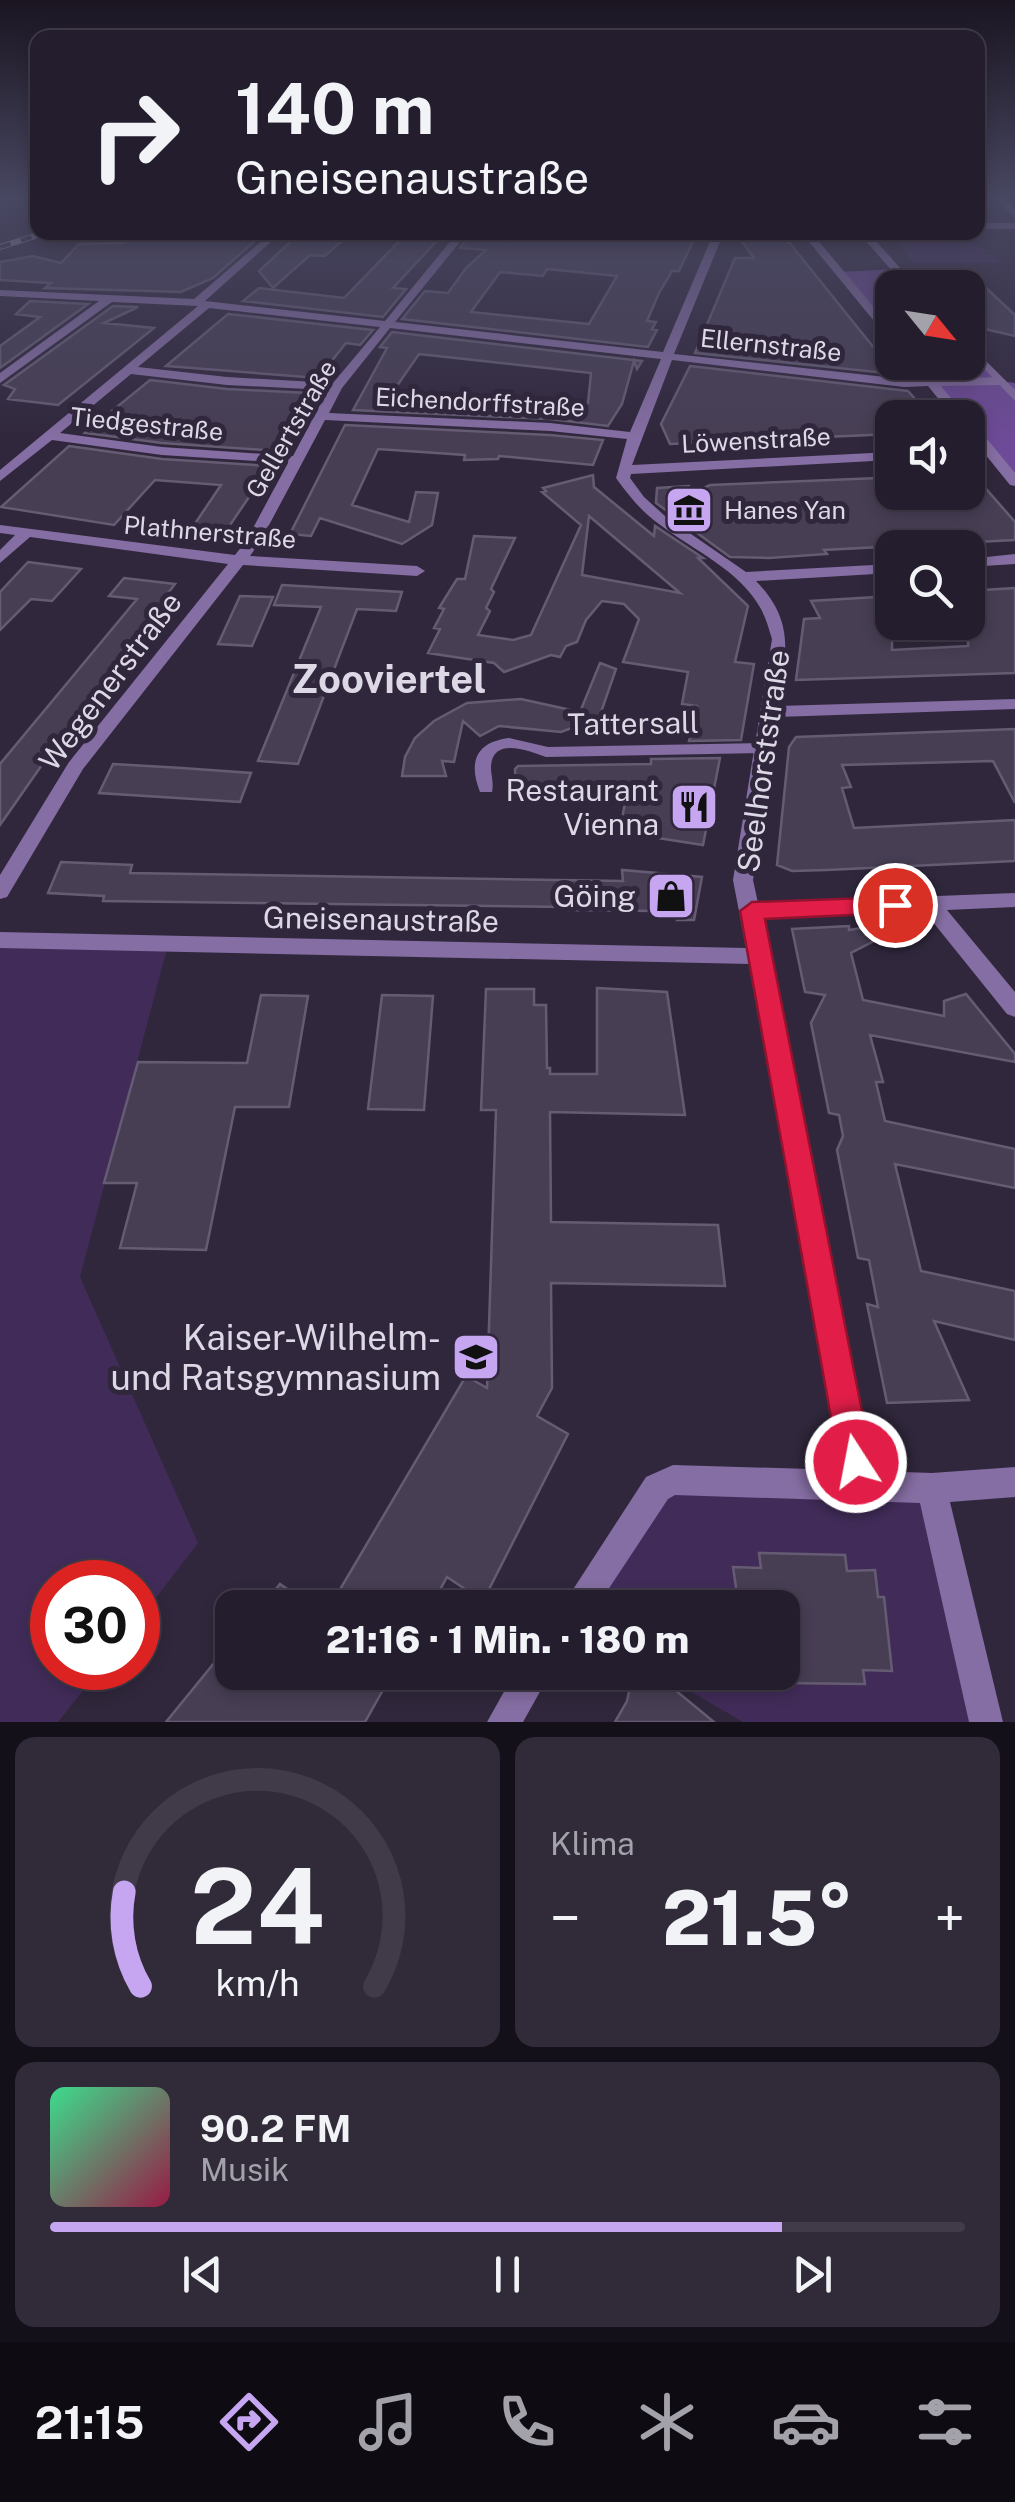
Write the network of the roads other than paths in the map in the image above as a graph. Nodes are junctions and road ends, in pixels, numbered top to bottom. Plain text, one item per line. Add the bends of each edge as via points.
1 (229, 278) edge
2 (425, 278) edge
3 (700, 278) edge
4 (844, 278) edge
5 (0, 293) edge
6 (110, 298) junction
7 (202, 304) junction
8 (875, 316) edge
9 (386, 324) junction
10 (667, 356) junction
11 (985, 365) edge
12 (129, 370) junction
13 (0, 379) edge
14 (930, 380) edge
15 (1000, 381) junction
16 (933, 384) junction
17 (336, 386) junction
18 (1015, 397) edge
19 (946, 400) edge
20 (321, 416) junction
21 (50, 436) junction
22 (636, 436) junction
23 (985, 446) edge
24 (985, 450) edge
25 (988, 450) junction
26 (875, 457) edge
27 (298, 460) junction
28 (7, 464) edge
29 (623, 470) junction
30 (0, 477) edge
31 (1015, 482) edge
32 (0, 528) edge
33 (26, 533) junction
34 (0, 558) edge
35 (1015, 559) edge
36 (240, 560) junction
37 (985, 561) edge
38 (875, 569) edge
39 (417, 571) dead end
40 (744, 578) junction
41 (1015, 704) edge
42 (770, 712) junction
43 (763, 748) junction
44 (486, 788) dead end
45 (0, 892) edge
46 (1015, 900) edge
47 (930, 904) junction
48 (752, 911) junction
49 (0, 940) edge
50 (761, 956) junction
51 (1015, 1008) edge
52 (1015, 1482) edge
53 (861, 1487) junction
54 (932, 1488) junction
55 (590, 1590) edge
56 (524, 1690) edge
57 (504, 1722) edge
58 (986, 1722) edge

1 - 7 street
2 - 9 street, Gellertstraße
3 - 10 street
4 - 8 street
5 - 6 street, Ellernstraße
6 - 7 street, Ellernstraße
6 - 13 street
7 - 9 street, Ellernstraße
7 - 12 street
9 - 10 street, Ellernstraße
9 - 17 street, Gellertstraße
10 - 16 street, Ellernstraße
10 - 22 street
11 - 15 street
12 - 17 street
12 - 21 street
14 - 16 street
15 - 16 street, Ellernstraße
15 - 18 street
16 - 19 street
17 - 20 street, Gellertstraße
20 - 22 street, Eichendorffstraße
20 - 27 street, Gellertstraße
21 - 27 street, Tiedgestraße
21 - 28 street
22 - 29 street
23 - 25 street
24 - 25 street
25 - 31 street
26 - 29 street, Löwenstraße
27 - 36 street, Gellertstraße
28 - 30 street
29 - 40 street, Seelhorststraße via 628,488
32 - 33 street, Plathnerstraße
33 - 34 street
33 - 36 street, Plathnerstraße
35 - 37 street
36 - 39 street, Plathnerstraße
36 - 45 street, Wegenerstraße via 76,766
38 - 40 street
40 - 42 street, Seelhorststraße via 778,627
41 - 42 street
42 - 43 street, Seelhorststraße
43 - 44 street, Tattersall via 546,752 501,744 482,761
43 - 48 street, Seelhorststraße via 744,880
46 - 47 street
47 - 48 street
47 - 51 street
48 - 50 street, Seelhorststraße
49 - 50 street, Gneisenaustraße
50 - 53 street, Seelhorststraße
52 - 54 street
53 - 54 street
53 - 55 street via 673,1480 657,1488
54 - 58 street
56 - 57 street

